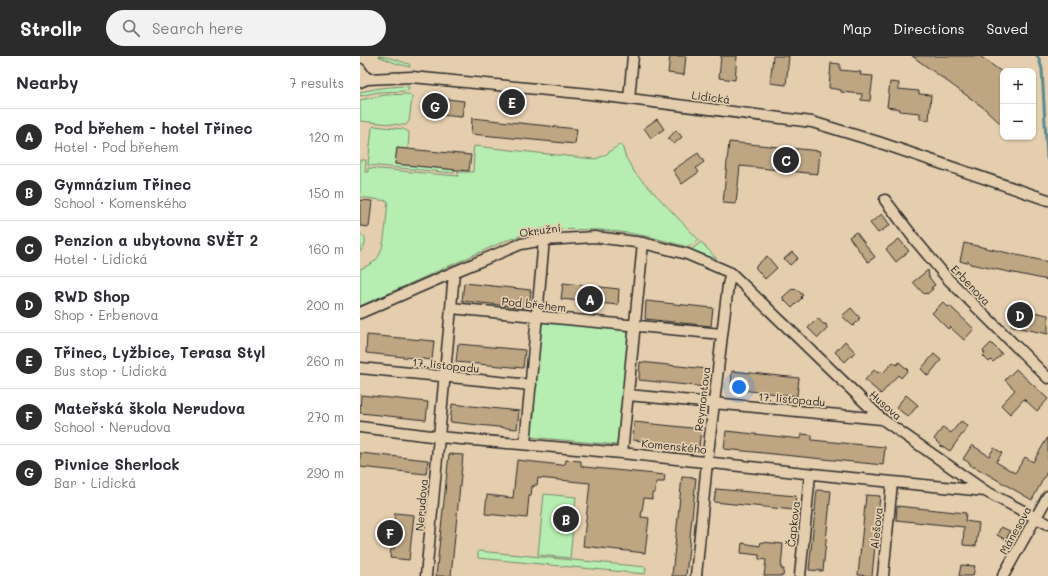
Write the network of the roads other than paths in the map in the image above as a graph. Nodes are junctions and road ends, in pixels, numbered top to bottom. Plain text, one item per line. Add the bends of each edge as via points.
1 (633, 56) edge
2 (360, 69) edge
3 (364, 81) edge
4 (629, 99) junction
5 (885, 200) dead end
6 (1048, 200) edge
7 (544, 240) junction
8 (643, 243) junction
9 (454, 272) junction
10 (731, 274) junction
11 (451, 308) junction
12 (360, 313) edge
13 (537, 316) junction
14 (635, 325) junction
15 (722, 334) junction
16 (360, 368) edge
17 (445, 377) junction
18 (1048, 378) edge
19 (531, 385) junction
20 (628, 395) junction
21 (714, 403) junction
22 (882, 419) junction
23 (360, 428) edge
24 (439, 436) junction
25 (525, 444) junction
26 (622, 453) junction
27 (707, 462) junction
28 (810, 474) junction
29 (892, 482) junction
30 (985, 491) junction
31 (1048, 496) edge
32 (1036, 518) junction
33 (1048, 524) edge
34 (426, 576) edge
35 (696, 576) edge
36 (800, 576) edge
37 (883, 576) edge
38 (1003, 576) edge

1 - 4 street
2 - 3 street
3 - 4 street, Lidická via 412,77
4 - 6 street, Lidická via 812,122
5 - 18 street, Erbenova via 948,279
7 - 8 street, Okružní via 595,237
7 - 9 street, Okružní via 520,244
7 - 13 street
8 - 10 street, Okružní via 687,254
8 - 14 street
9 - 11 street
9 - 12 street, Okružní
10 - 15 street, Reymontova
10 - 22 street, Husova
11 - 13 street, Pod břehem
11 - 17 street, Nerudova
13 - 14 street, Pod břehem
13 - 19 street
14 - 15 street, Pod břehem
14 - 20 street
15 - 21 street, Reymontova
16 - 17 street, 17. listopadu
17 - 19 street, 17. listopadu
17 - 24 street, Nerudova
19 - 25 street
20 - 21 street, 17. listopadu
20 - 26 street
21 - 22 street, 17. listopadu
21 - 27 street, Reymontova
22 - 30 street, Husova
23 - 24 street, Komenského
24 - 25 street, Komenského
24 - 34 street, Nerudova
25 - 26 street, Komenského
26 - 27 street, Komenského
27 - 28 street, Komenského
27 - 35 street, Reymontova
28 - 29 street, Komenského
28 - 36 street, Čapkova
29 - 30 street, Komenského
29 - 37 street, Alešova
30 - 32 street, Husova
31 - 32 street, Mánesova
32 - 33 street, Husova
32 - 38 street, Mánesova

